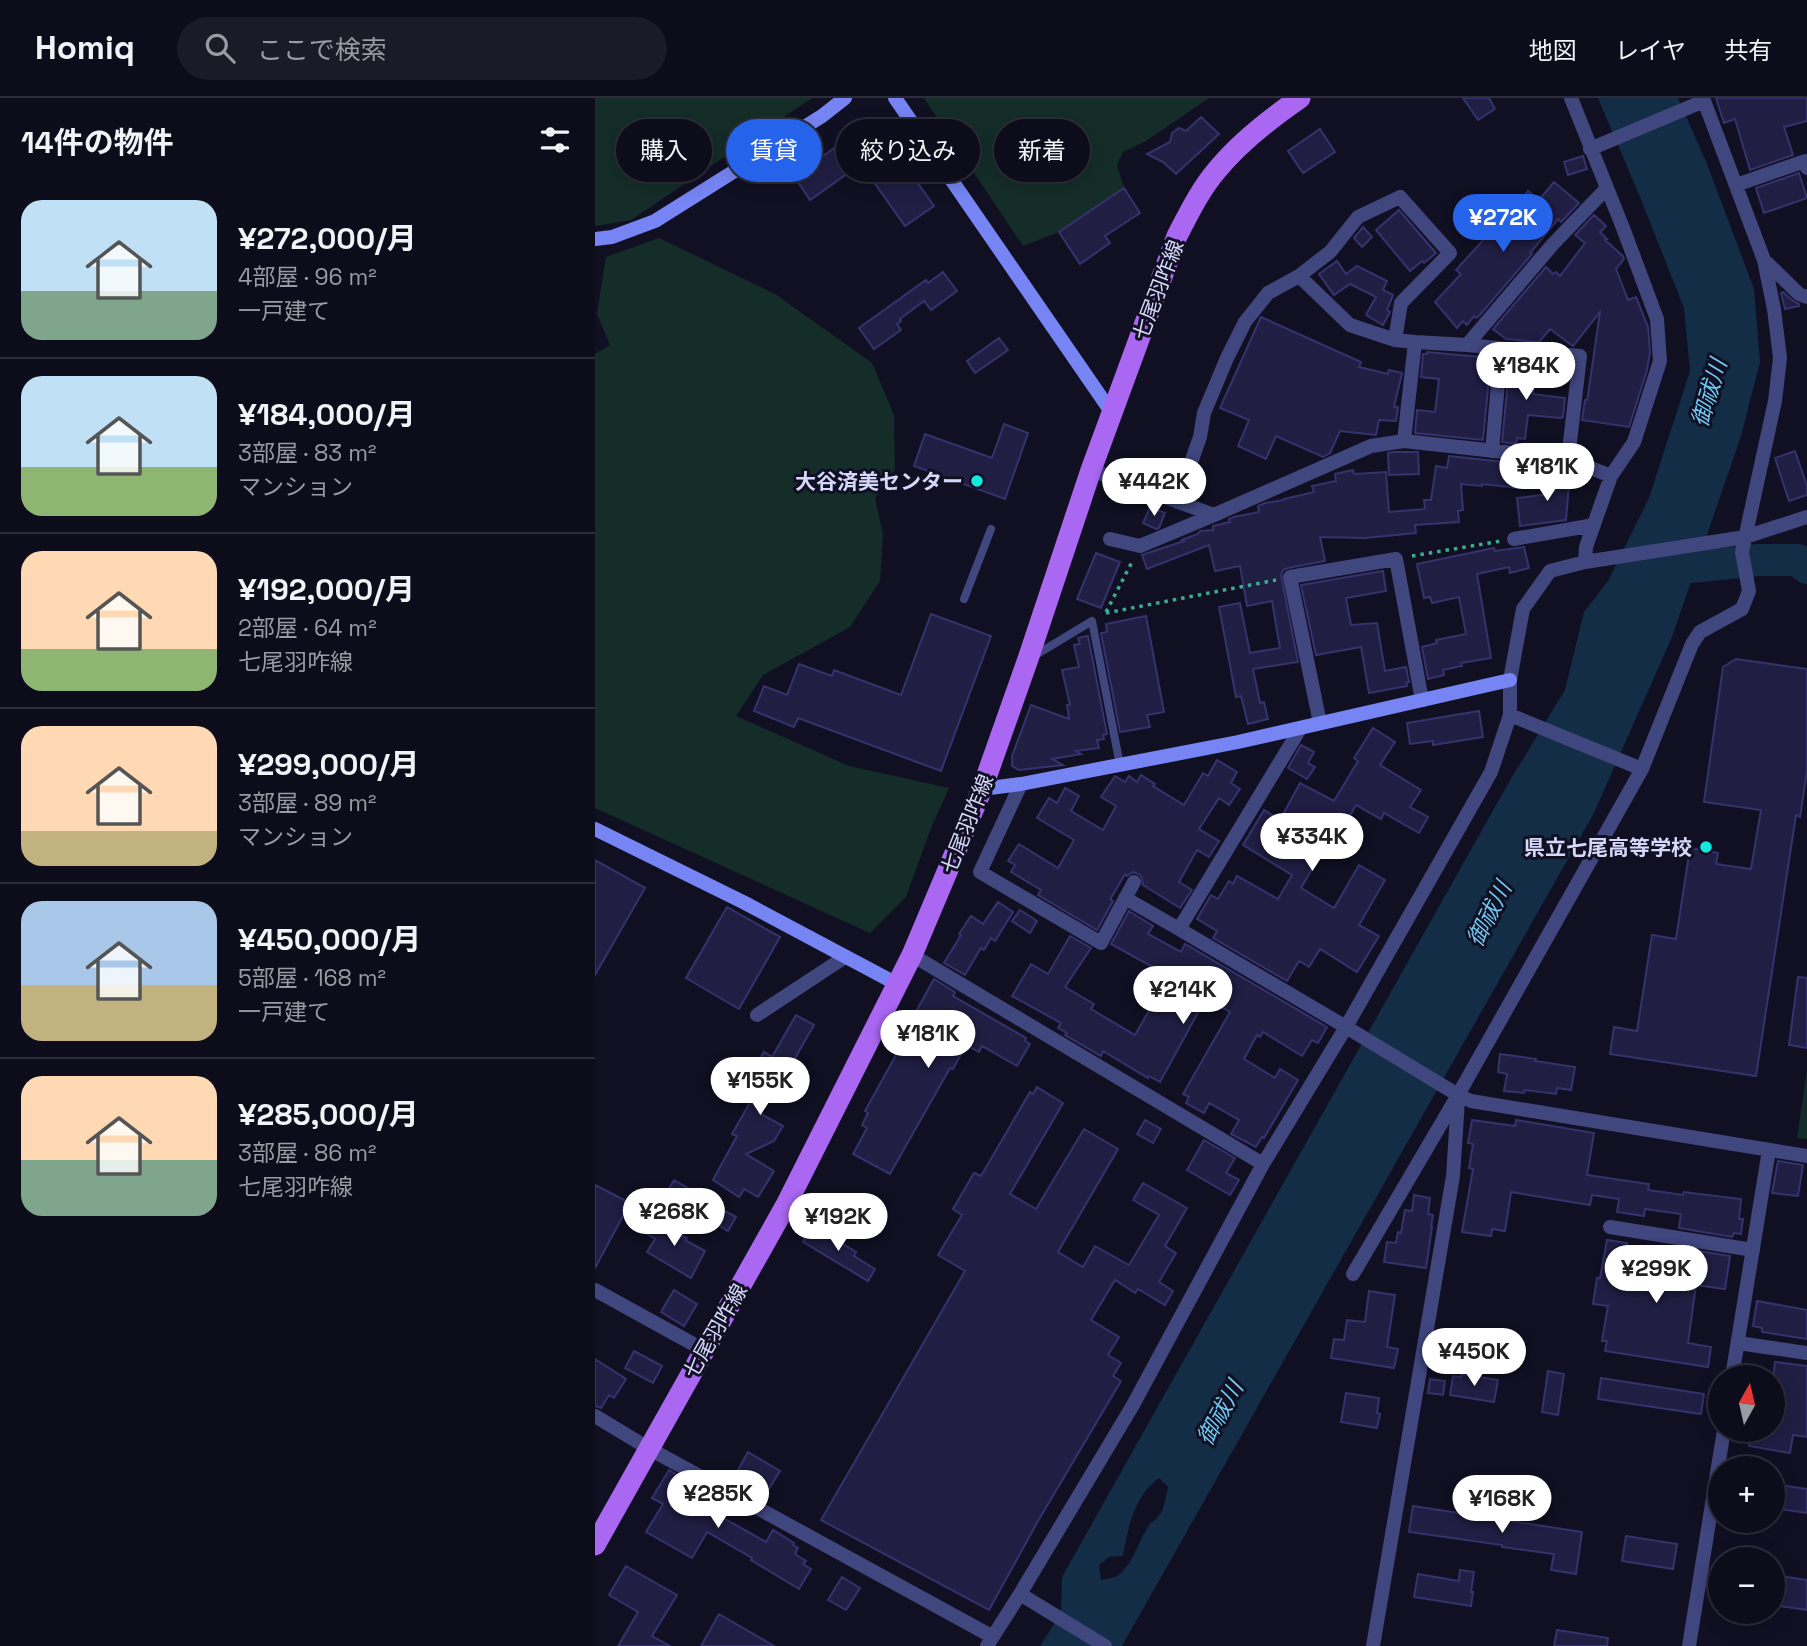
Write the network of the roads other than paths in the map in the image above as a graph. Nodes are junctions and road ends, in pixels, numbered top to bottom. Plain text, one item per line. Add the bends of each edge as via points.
1 (845, 98) edge
2 (895, 98) edge
3 (1300, 98) edge
4 (1571, 98) edge
5 (1703, 100) edge
6 (1590, 149) junction
7 (1807, 168) edge
8 (1736, 185) junction
9 (1607, 188) junction
10 (595, 239) edge
11 (1764, 260) junction
12 (1299, 276) junction
13 (1807, 297) edge
14 (1395, 340) junction
15 (1415, 342) junction
16 (1467, 345) junction
17 (1501, 349) junction
18 (1112, 413) junction
19 (1404, 441) junction
20 (1492, 451) junction
21 (1568, 460) junction
22 (1091, 470) junction
23 (1611, 476) junction
24 (1177, 502) junction
25 (1214, 515) junction
26 (1807, 517) edge
27 (1594, 525) junction
28 (991, 529) dead end
29 (1745, 537) junction
30 (1110, 539) dead end
31 (1514, 539) road end
32 (1585, 562) junction
33 (964, 599) dead end
34 (1028, 659) junction
35 (1510, 680) junction
36 (1422, 700) junction
37 (1510, 715) junction
38 (1320, 723) junction
39 (1300, 729) junction
40 (1121, 765) junction
41 (1642, 769) junction
42 (1021, 784) junction
43 (982, 789) junction
44 (595, 829) edge
45 (1134, 882) dead end
46 (1125, 898) junction
47 (1179, 929) junction
48 (912, 955) junction
49 (845, 957) junction
50 (897, 984) junction
51 (757, 1015) dead end
52 (1346, 1027) junction
53 (1458, 1095) junction
54 (1769, 1150) junction
55 (1807, 1156) edge
56 (1263, 1164) junction
57 (1611, 1227) dead end
58 (1753, 1250) junction
59 (1353, 1274) dead end
60 (595, 1290) edge
61 (1738, 1343) junction
62 (704, 1350) junction
63 (1807, 1353) edge
64 (1734, 1365) edge
65 (595, 1416) edge
66 (1722, 1442) edge
67 (648, 1448) junction
68 (595, 1545) edge
69 (1020, 1594) junction
70 (990, 1642) edge
71 (1105, 1646) edge
72 (1373, 1646) edge
73 (1689, 1646) edge

1 - 10 street via 655,221
2 - 18 street
3 - 18 main road, 七尾羽咋線 via 1217,170 1194,204 1177,236
4 - 6 street
5 - 6 street
5 - 8 street
6 - 9 street
7 - 8 street via 1805,161
8 - 11 street
9 - 16 street
9 - 23 street via 1657,319 1660,361 1634,442
11 - 13 street
11 - 29 street via 1780,358
12 - 14 street via 1350,325
12 - 14 street via 1330,252 1358,217 1400,197 1450,253 1401,303
12 - 24 street via 1268,293 1245,321 1204,414
14 - 15 street
15 - 16 street
15 - 19 street
16 - 17 street
17 - 20 street
17 - 21 street via 1580,356
18 - 22 main road, 七尾羽咋線
19 - 20 street
19 - 25 street via 1371,446
20 - 21 street
21 - 23 street
22 - 24 street
22 - 34 main road, 七尾羽咋線
23 - 27 street
24 - 25 street
25 - 30 street via 1140,545
26 - 29 street
27 - 31 street
27 - 32 street
28 - 33 lane
29 - 32 street
29 - 41 street via 1742,552 1749,591 1742,609 1700,632 1692,644
32 - 35 street via 1550,571 1523,609
34 - 40 lane via 1092,621
34 - 43 main road, 七尾羽咋線
35 - 36 street
35 - 37 street
36 - 38 street
36 - 38 street via 1396,559 1290,577
37 - 41 street
37 - 52 street via 1491,772
38 - 39 street
39 - 40 street
39 - 47 street
40 - 42 street
41 - 53 street
42 - 43 street
42 - 46 street via 979,872 1101,943
43 - 48 main road, 七尾羽咋線
44 - 49 street
45 - 46 street
46 - 47 street
47 - 52 street
48 - 50 main road, 七尾羽咋線
48 - 56 street
49 - 50 street
49 - 51 street
50 - 62 main road, 七尾羽咋線 via 786,1205
52 - 53 street
52 - 56 street
53 - 54 street via 1510,1108
53 - 59 street
53 - 72 street via 1453,1176
54 - 55 street
54 - 58 street
56 - 69 street via 1133,1405
57 - 58 street
58 - 61 street
60 - 62 street
61 - 63 street
61 - 64 street
62 - 67 main road, 七尾羽咋線
65 - 67 street
66 - 73 street
67 - 68 main road, 七尾羽咋線
67 - 70 street
69 - 70 street
69 - 71 street

